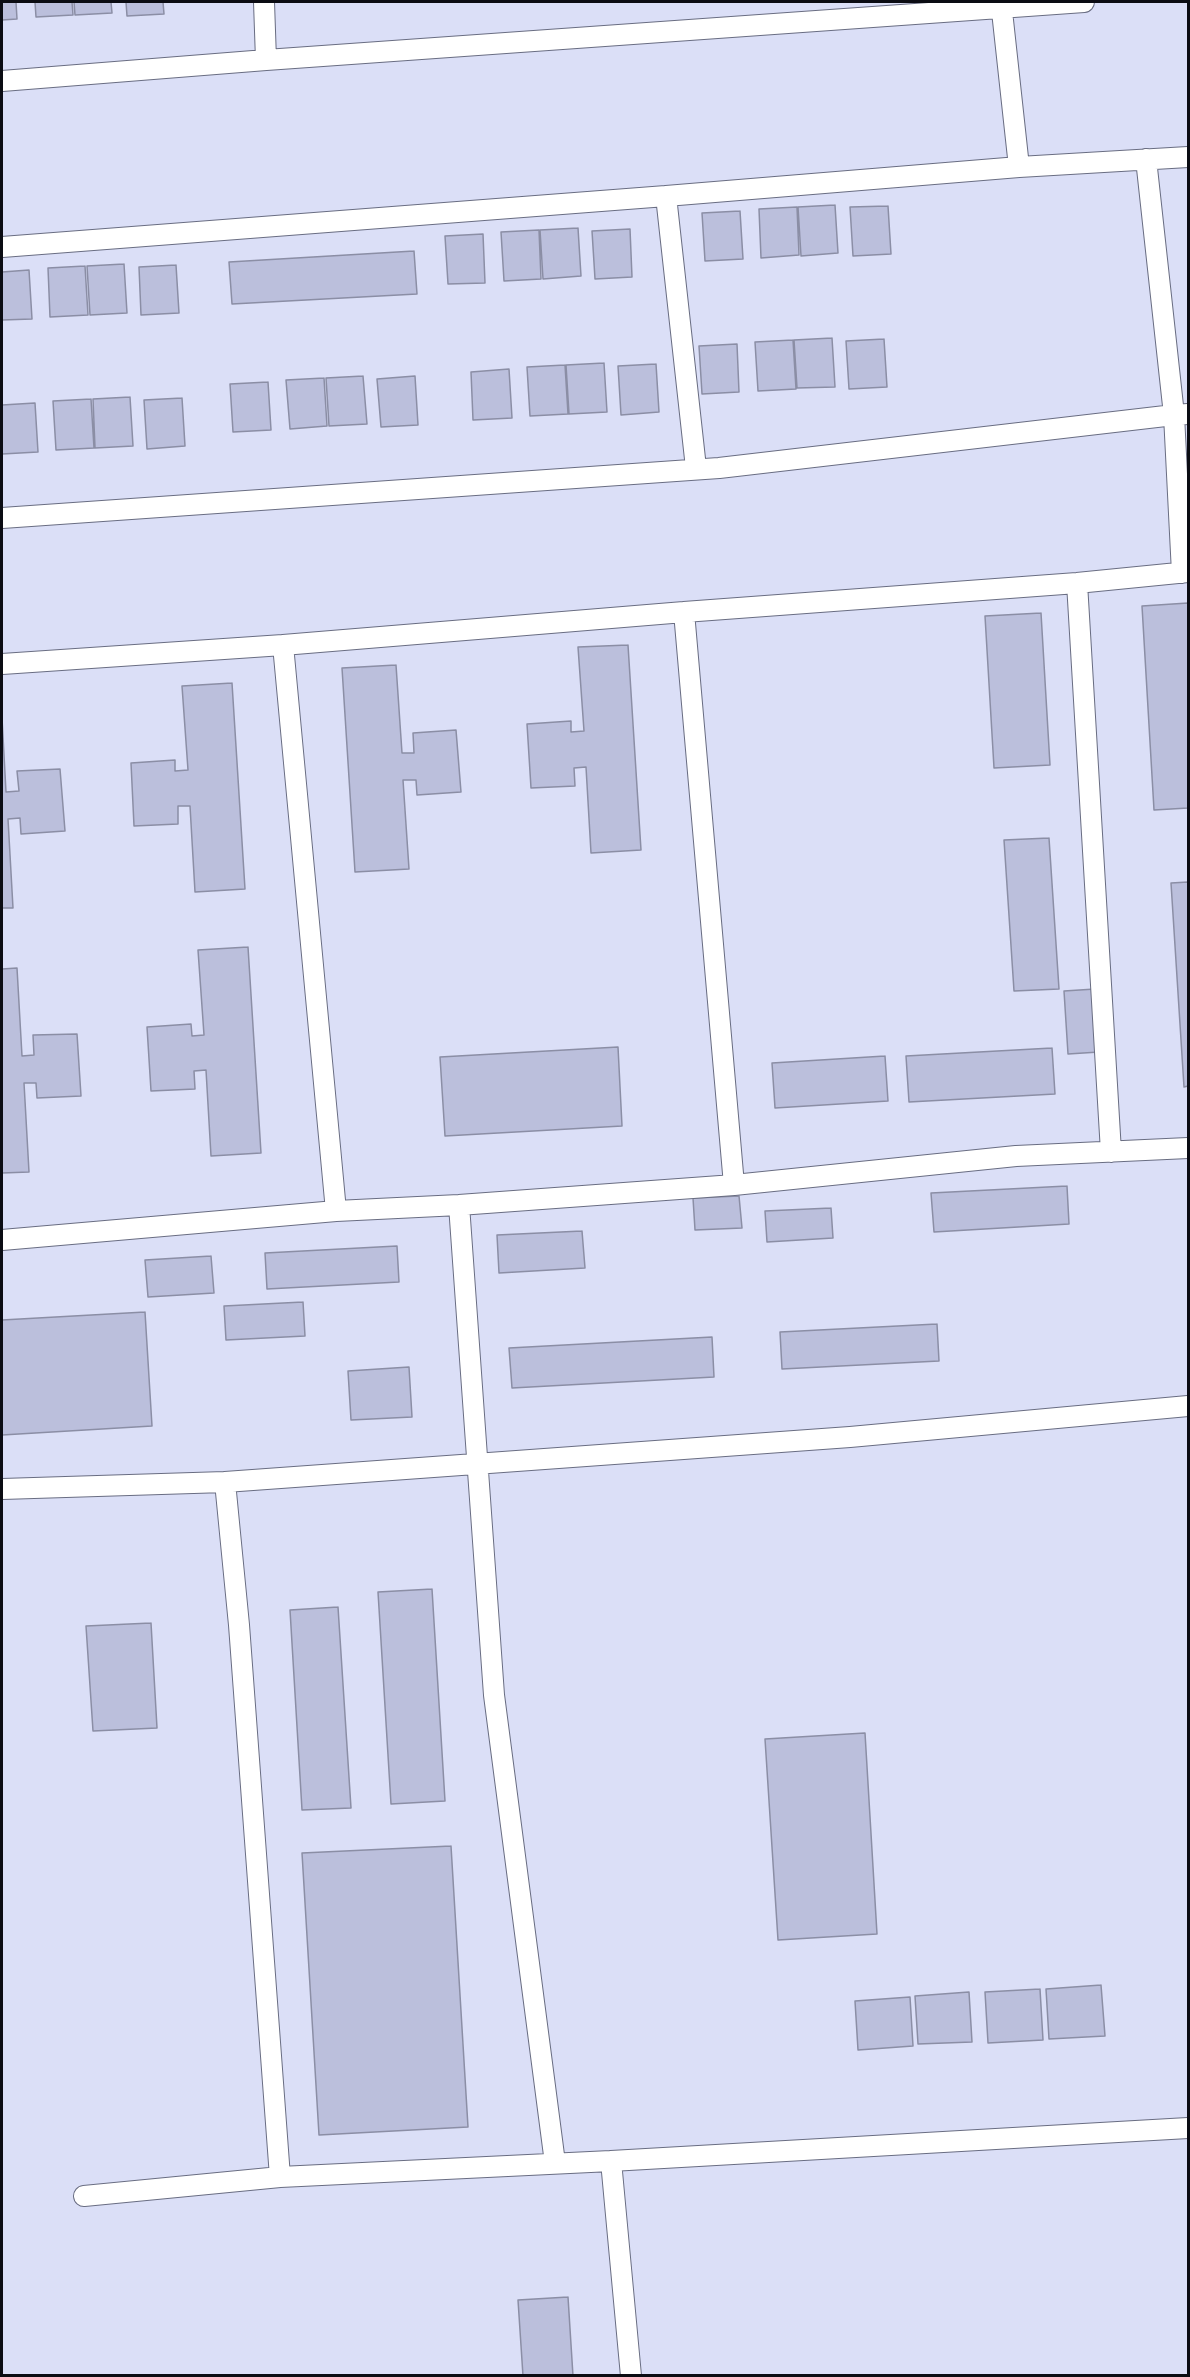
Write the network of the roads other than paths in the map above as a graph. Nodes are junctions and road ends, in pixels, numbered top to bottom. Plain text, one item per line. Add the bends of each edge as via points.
1 (264, 2) edge
2 (1084, 2) edge
3 (1001, 4) edge
4 (267, 60) junction
5 (2, 81) edge
6 (1188, 157) edge
7 (1146, 159) junction
8 (1018, 167) junction
9 (666, 196) junction
10 (2, 247) edge
11 (1181, 415) edge
12 (696, 468) junction
13 (2, 518) edge
14 (1185, 572) edge
15 (1077, 584) junction
16 (684, 612) junction
17 (283, 645) junction
18 (2, 664) edge
19 (1188, 1148) edge
20 (1111, 1152) junction
21 (734, 1185) junction
22 (459, 1205) junction
23 (336, 1211) junction
24 (2, 1240) edge
25 (1188, 1406) edge
26 (479, 1464) junction
27 (225, 1482) junction
28 (2, 1489) edge
29 (1188, 2128) edge
30 (611, 2161) junction
31 (555, 2163) junction
32 (280, 2177) junction
33 (84, 2196) dead end
34 (632, 2376) edge

1 - 4 lane
2 - 3 lane
3 - 4 lane
3 - 8 lane
4 - 5 lane
6 - 7 lane
7 - 8 lane
7 - 11 lane
8 - 9 lane
9 - 10 lane
9 - 12 lane
11 - 12 lane
11 - 14 lane
12 - 13 lane
14 - 15 lane
15 - 16 lane
15 - 20 lane
16 - 17 lane
16 - 21 lane
17 - 18 lane
17 - 23 lane
19 - 20 lane
20 - 21 lane via 1016,1156
21 - 22 lane
22 - 23 lane
22 - 26 lane
23 - 24 lane
25 - 26 lane via 850,1437
26 - 27 lane
26 - 31 lane via 494,1695
27 - 28 lane
27 - 32 lane
29 - 30 lane
30 - 31 lane
30 - 34 lane
31 - 32 lane
32 - 33 lane

